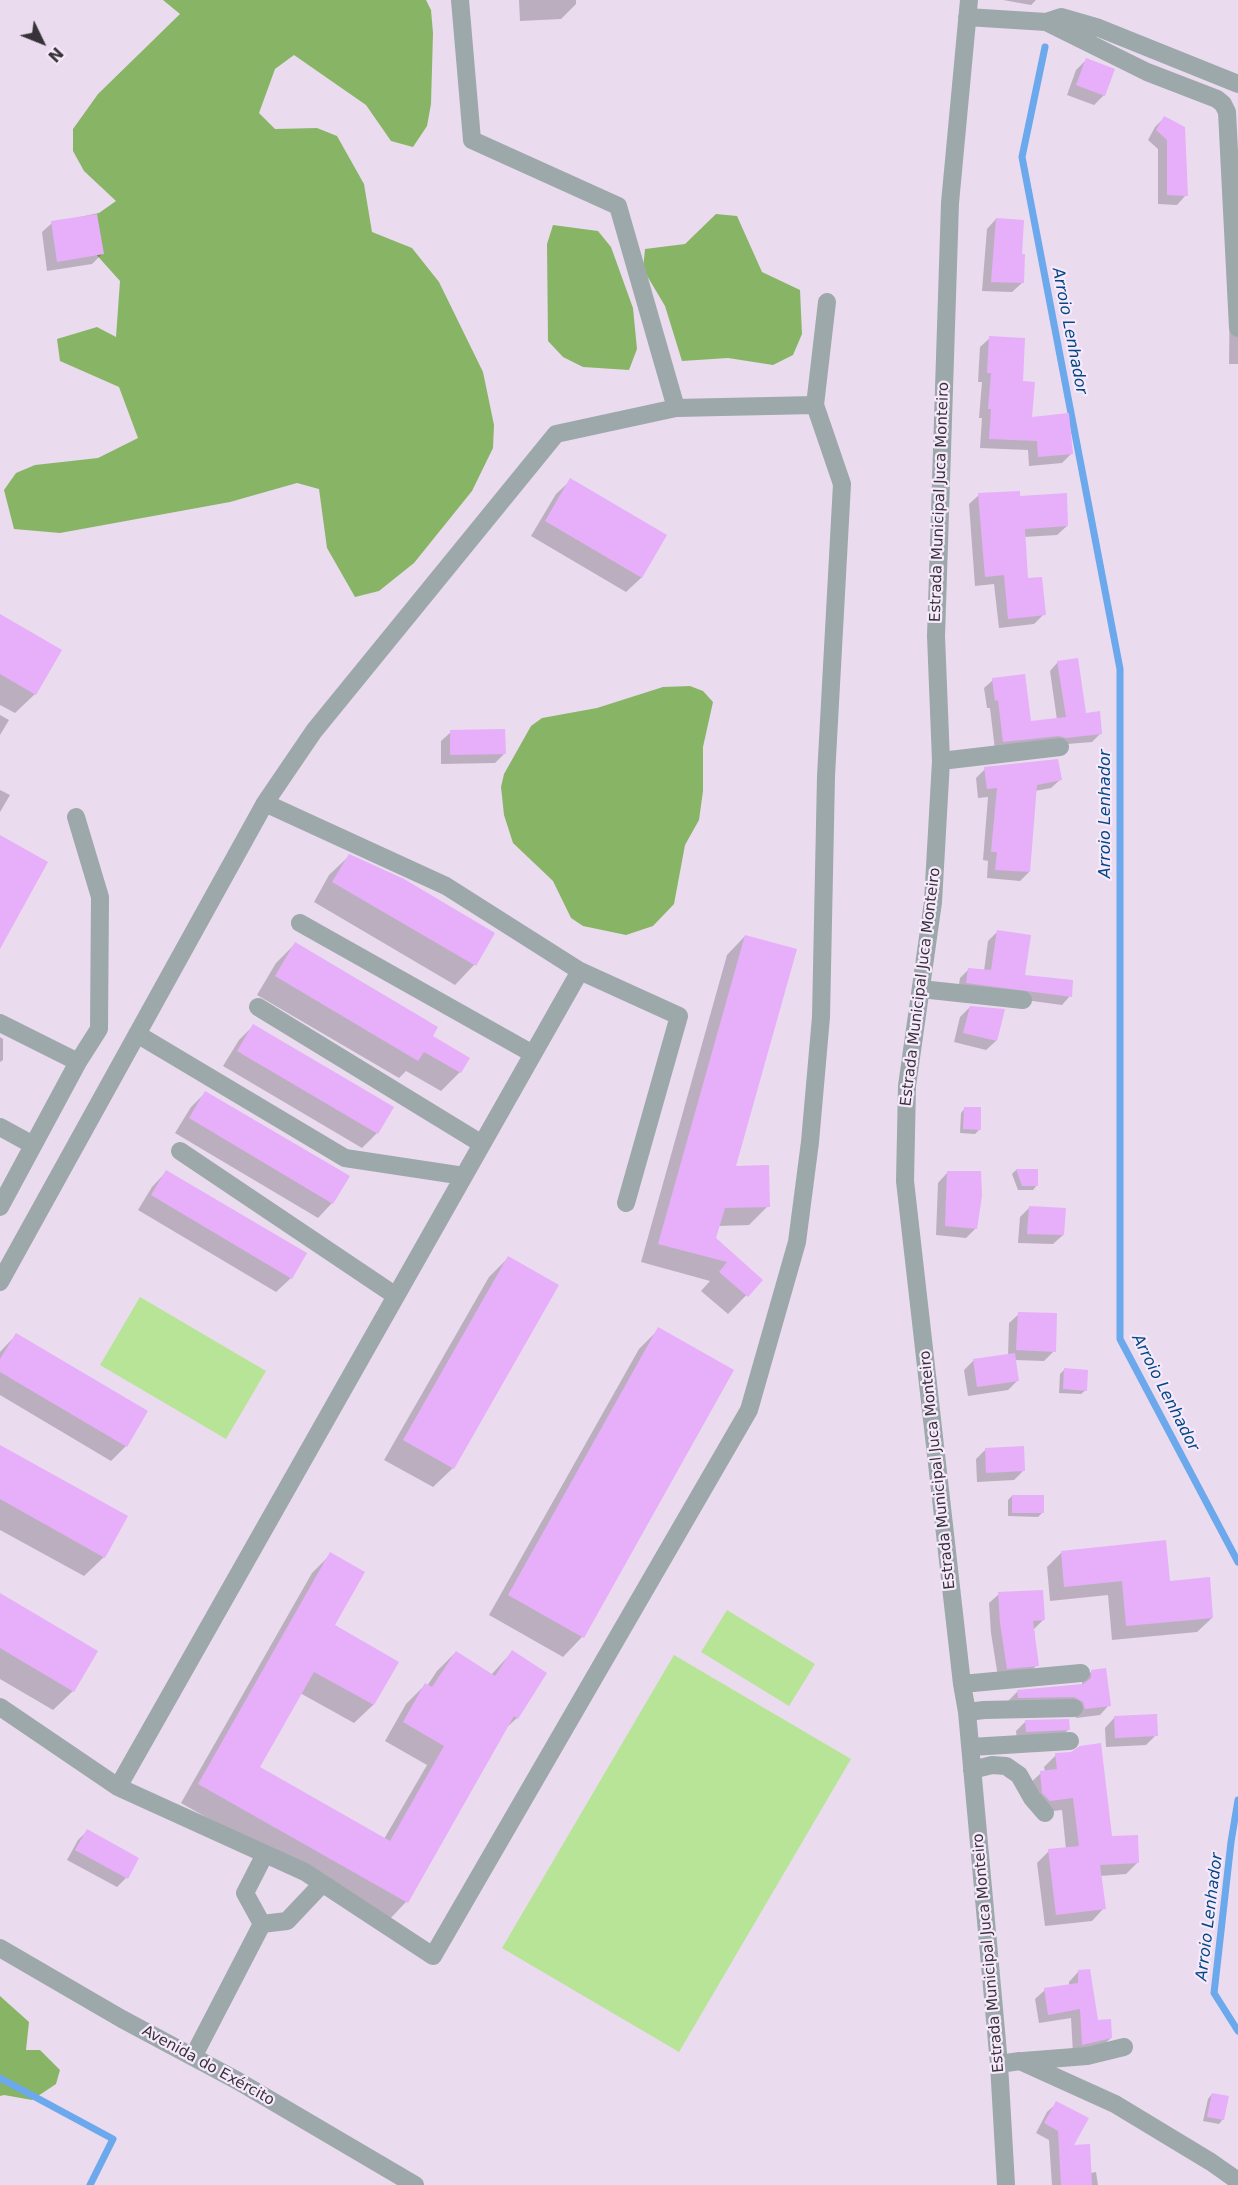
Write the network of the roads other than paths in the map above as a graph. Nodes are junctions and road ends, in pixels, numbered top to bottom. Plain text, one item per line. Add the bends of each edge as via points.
1 (460, 0) edge
2 (968, 8) edge
3 (1046, 22) junction
4 (1238, 84) edge
5 (827, 302) dead end
6 (1238, 328) edge
7 (815, 405) junction
8 (676, 408) junction
9 (1060, 747) dead end
10 (941, 761) junction
11 (265, 803) junction
12 (76, 817) dead end
13 (300, 923) dead end
14 (580, 971) junction
15 (921, 989) junction
16 (1023, 1000) dead end
17 (258, 1007) dead end
18 (0, 1023) edge
19 (137, 1034) junction
20 (533, 1054) junction
21 (78, 1062) junction
22 (0, 1127) edge
23 (33, 1144) junction
24 (482, 1144) junction
25 (180, 1150) dead end
26 (464, 1176) junction
27 (626, 1203) dead end
28 (0, 1207) edge
29 (0, 1282) edge
30 (396, 1296) junction
31 (1081, 1673) dead end
32 (962, 1684) junction
33 (0, 1707) edge
34 (1074, 1708) dead end
35 (967, 1712) junction
36 (1070, 1741) dead end
37 (971, 1747) junction
38 (972, 1770) junction
39 (118, 1787) junction
40 (1045, 1813) dead end
41 (266, 1854) junction
42 (322, 1884) junction
43 (262, 1924) junction
44 (0, 1948) edge
45 (1125, 2046) dead end
46 (193, 2057) junction
47 (1020, 2061) junction
48 (999, 2064) junction
49 (1238, 2181) edge
50 (416, 2185) edge
51 (1006, 2185) edge

1 - 8 street via 472,140 618,206
2 - 3 street
2 - 10 street, Estrada Municipal Juca Monteiro via 949,214 936,636
3 - 4 street via 1061,17 1099,27
3 - 6 street via 1223,104 1227,112
5 - 7 street
7 - 8 street
7 - 42 street via 842,484 826,776 821,1017 797,1242 749,1410 433,1956
8 - 11 street via 556,434 314,732
9 - 10 street
10 - 15 street, Estrada Municipal Juca Monteiro via 933,902
11 - 14 street via 446,886
11 - 19 street
12 - 21 street via 100,897 99,1029
13 - 20 street
14 - 20 street
14 - 27 street via 679,1016
15 - 16 street
15 - 32 street, Estrada Municipal Juca Monteiro via 907,1086 905,1181
17 - 24 street
18 - 21 street
19 - 26 street via 345,1158
19 - 29 street
20 - 24 street
21 - 23 street
22 - 23 street
23 - 28 street
24 - 26 street
25 - 30 street
26 - 30 street
30 - 39 street
31 - 32 street
32 - 35 street, Estrada Municipal Juca Monteiro
33 - 39 street
34 - 35 street
35 - 37 street, Estrada Municipal Juca Monteiro
36 - 37 street
37 - 38 street, Estrada Municipal Juca Monteiro
38 - 40 street via 1006,1766 1019,1775
38 - 48 street, Estrada Municipal Juca Monteiro
39 - 41 street
41 - 42 street
41 - 43 street via 245,1893
42 - 43 street via 287,1921
43 - 46 street
44 - 46 street, Avenida do Exército
45 - 47 street via 1087,2056
46 - 50 street, Avenida do Exército
47 - 48 street
47 - 49 street via 1115,2104
48 - 51 street, Estrada Municipal Juca Monteiro

